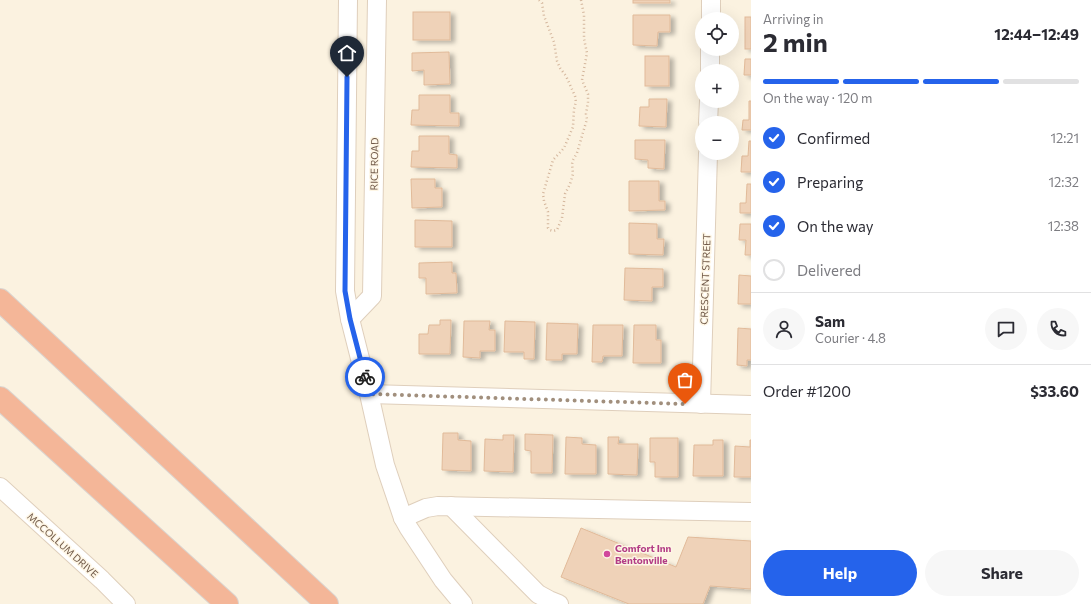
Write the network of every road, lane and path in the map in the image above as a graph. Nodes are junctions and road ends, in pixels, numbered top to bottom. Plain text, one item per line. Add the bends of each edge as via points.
1 (348, 0) edge
2 (376, 0) edge
3 (539, 0) edge
4 (581, 0) edge
5 (711, 0) edge
6 (711, 12) edge
7 (708, 160) edge
8 (0, 300) edge
9 (350, 319) junction
10 (369, 394) junction
11 (0, 398) edge
12 (701, 404) junction
13 (751, 405) edge
14 (0, 488) edge
15 (451, 506) junction
16 (751, 512) edge
17 (403, 518) junction
18 (225, 603) edge
19 (126, 604) edge
20 (327, 604) edge
21 (463, 604) edge
22 (559, 604) edge

1 - 9 street via 345,291
2 - 9 street, RICE ROAD via 372,296
3 - 4 path via 554,42 557,61 576,102 573,127 564,148 553,160 543,194 548,212 548,228 553,231 557,230 562,218 565,194 573,174 573,160 587,119 588,94 582,80 587,53
5 - 6 street
7 - 12 street, CRESCENT STREET
8 - 20 highway
9 - 10 street
10 - 12 street
10 - 17 street via 384,465
11 - 18 highway
12 - 13 street
14 - 19 street, MCCOLLUM DRIVE
15 - 16 street
15 - 17 street via 426,508
15 - 22 street via 538,594
17 - 21 street via 443,580

